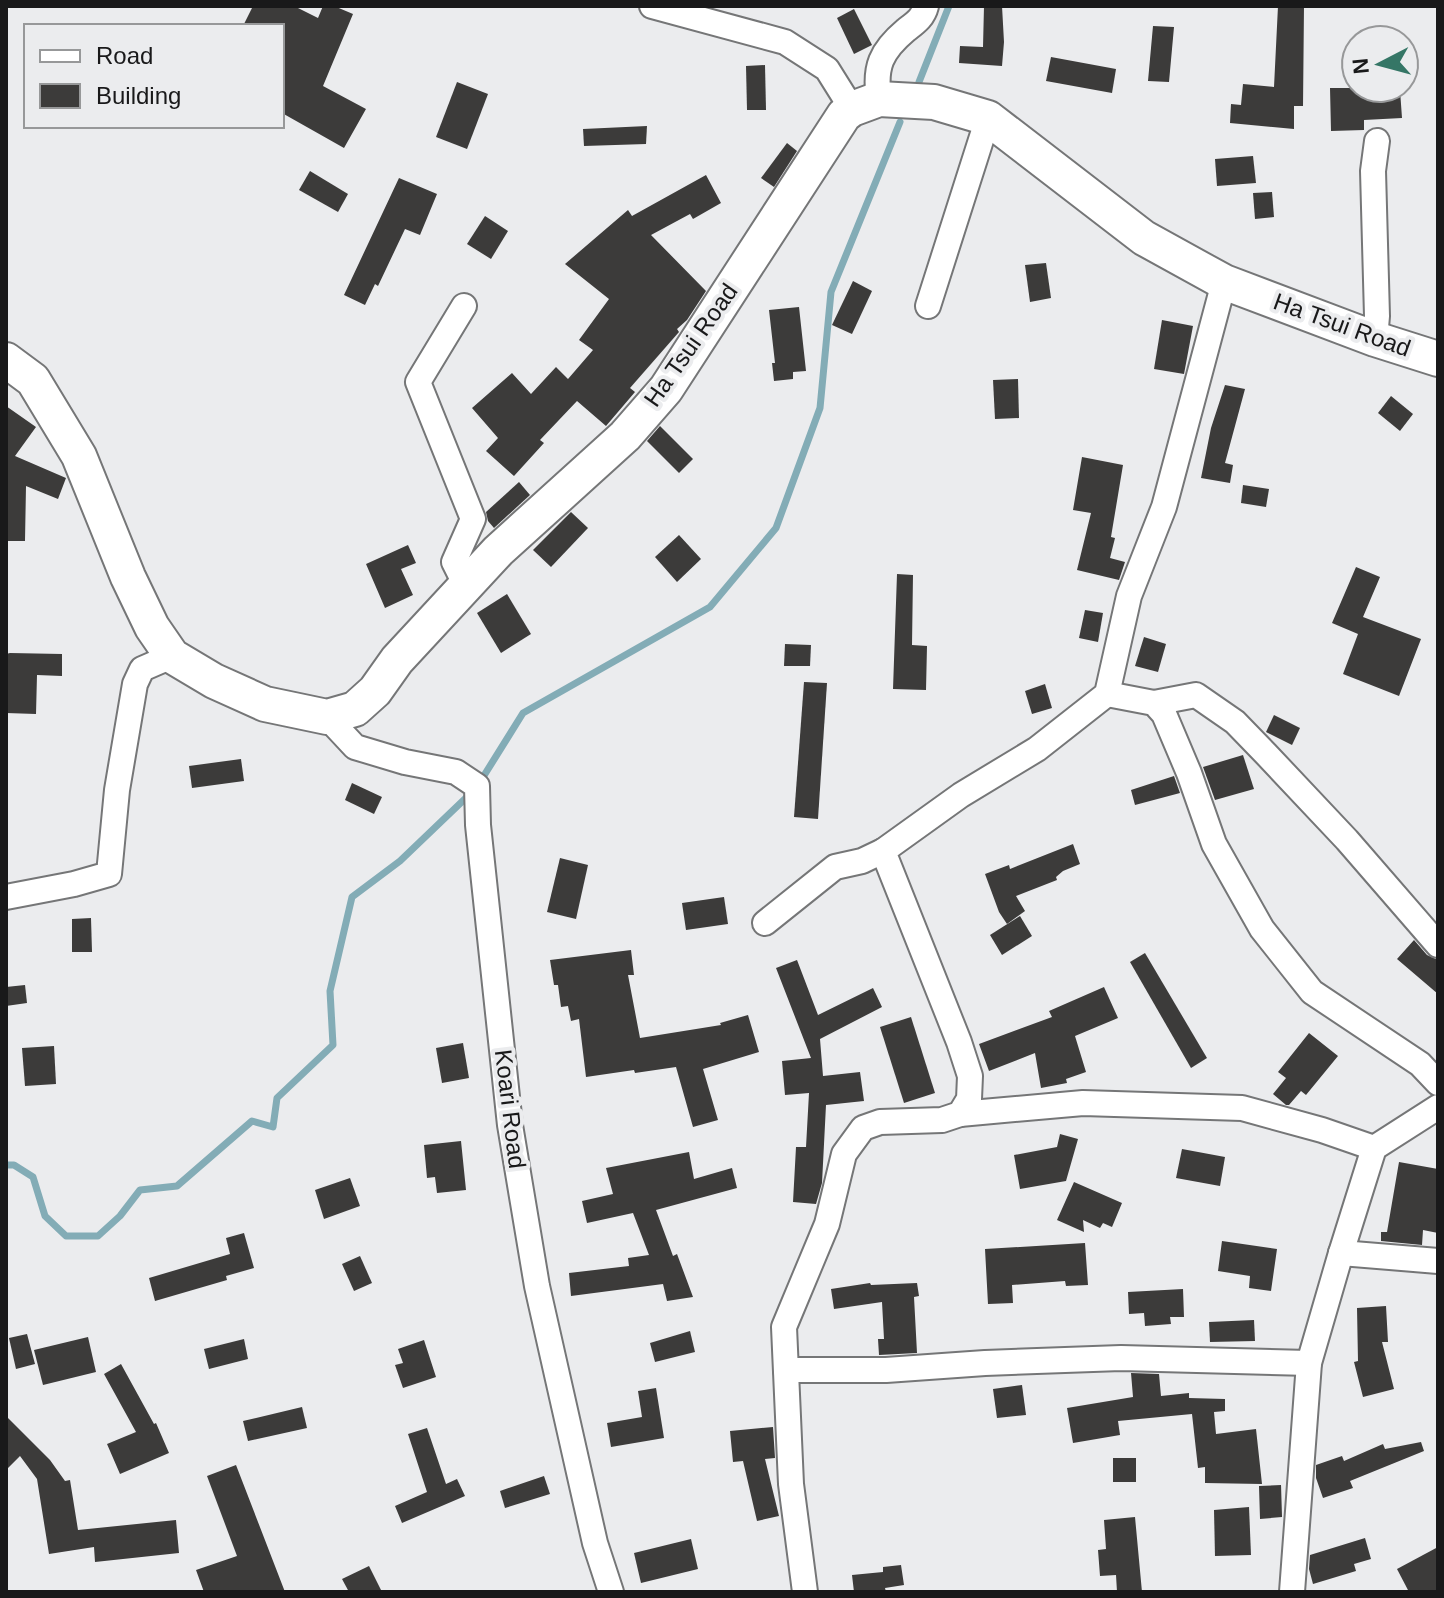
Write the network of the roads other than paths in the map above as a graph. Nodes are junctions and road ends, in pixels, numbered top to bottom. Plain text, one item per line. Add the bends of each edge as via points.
1 (652, 6) edge
2 (926, 6) edge
3 (865, 104) junction
4 (988, 118) junction
5 (1377, 141) dead end
6 (1224, 282) junction
7 (464, 306) dead end
8 (928, 306) dead end
9 (1375, 339) junction
10 (1438, 359) edge
11 (6, 360) edge
12 (466, 586) junction
13 (172, 656) junction
14 (1107, 694) junction
15 (1154, 703) junction
16 (327, 717) junction
17 (883, 851) junction
18 (6, 897) edge
19 (765, 923) dead end
20 (1438, 945) edge
21 (1438, 1083) edge
22 (1438, 1107) edge
23 (960, 1114) junction
24 (1374, 1148) junction
25 (1341, 1253) junction
26 (1438, 1261) edge
27 (1309, 1363) junction
28 (786, 1370) junction
29 (609, 1590) edge
30 (805, 1592) edge
31 (1292, 1592) edge

1 - 3 street via 785,42 827,69
2 - 3 street via 923,16 889,44
3 - 4 street, Ha Tsui Road via 934,102
3 - 12 street, Ha Tsui Road via 844,115 666,389 625,436
4 - 6 street, Ha Tsui Road via 1144,238
4 - 8 street
5 - 9 street
6 - 9 street, Ha Tsui Road
6 - 14 street via 1164,507 1129,596
7 - 12 street via 418,382 473,519 454,562
9 - 10 street, Ha Tsui Road
11 - 13 street via 33,380 79,456 128,577
12 - 16 street, Ha Tsui Road via 375,691 355,709
13 - 16 street via 265,704
13 - 18 street via 142,669 135,684 109,874
14 - 15 street
14 - 17 street via 1037,749
15 - 20 street via 1196,695 1235,722
15 - 21 street via 1164,714 1214,844 1262,929 1312,992 1420,1064
16 - 29 street, Koari Road via 355,747 456,772 477,786 515,1155 537,1286
17 - 19 street via 835,867
17 - 23 street via 970,1076 969,1099
22 - 24 street
23 - 24 street via 1083,1103 1242,1108
23 - 28 street via 942,1120 880,1122 863,1128 844,1154 827,1224 784,1327
24 - 25 street
25 - 26 street
25 - 27 street
27 - 28 street via 1121,1358
27 - 31 street
28 - 30 street via 791,1484

